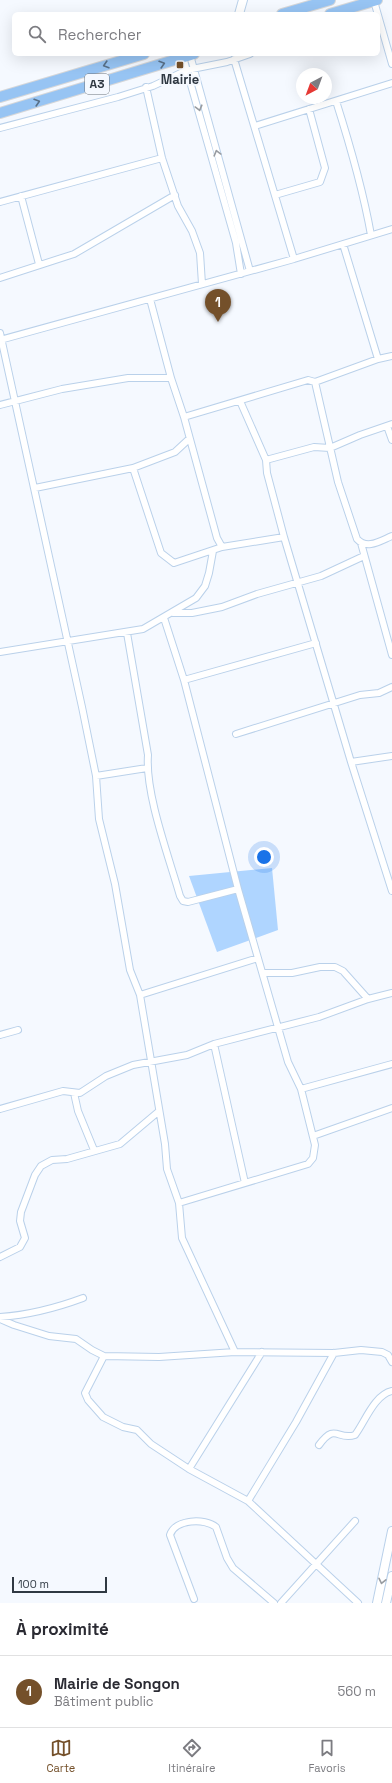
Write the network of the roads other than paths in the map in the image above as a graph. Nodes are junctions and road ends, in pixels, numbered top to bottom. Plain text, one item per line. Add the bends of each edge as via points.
1 (243, 0) edge
2 (330, 0) edge
3 (375, 1) edge
4 (240, 12) edge
5 (289, 12) edge
6 (337, 12) edge
7 (376, 12) edge
8 (380, 26) edge
9 (137, 56) edge
10 (186, 56) edge
11 (189, 56) edge
12 (244, 56) edge
13 (234, 59) junction
14 (392, 64) edge
15 (191, 69) junction
16 (392, 83) edge
17 (146, 87) junction
18 (0, 97) edge
19 (336, 101) junction
20 (309, 110) junction
21 (0, 113) edge
22 (254, 126) junction
23 (0, 128) edge
24 (162, 158) junction
25 (175, 195) junction
26 (275, 195) junction
27 (21, 196) junction
28 (0, 202) edge
29 (392, 229) edge
30 (371, 235) junction
31 (343, 244) junction
32 (294, 260) junction
33 (39, 264) junction
34 (250, 272) junction
35 (242, 274) junction
36 (0, 278) edge
37 (202, 284) junction
38 (150, 299) junction
39 (0, 337) edge
40 (392, 356) edge
41 (378, 359) junction
42 (171, 378) junction
43 (315, 382) junction
44 (16, 400) junction
45 (240, 401) junction
46 (0, 405) edge
47 (184, 417) junction
48 (389, 425) edge
49 (190, 439) junction
50 (392, 440) edge
51 (330, 448) junction
52 (266, 460) junction
53 (133, 468) junction
54 (35, 488) junction
55 (392, 536) edge
56 (284, 537) junction
57 (361, 543) junction
58 (222, 547) junction
59 (212, 550) junction
60 (364, 556) junction
61 (299, 583) junction
62 (172, 613) junction
63 (164, 618) junction
64 (392, 626) edge
65 (384, 628) junction
66 (127, 633) junction
67 (68, 641) junction
68 (316, 643) junction
69 (0, 652) edge
70 (392, 655) edge
71 (184, 680) junction
72 (392, 687) edge
73 (334, 703) junction
74 (236, 734) dead end
75 (392, 756) edge
76 (351, 762) junction
77 (147, 768) junction
78 (96, 776) junction
79 (238, 889) junction
80 (392, 891) edge
81 (258, 958) junction
82 (263, 973) junction
83 (392, 993) edge
84 (140, 995) junction
85 (368, 999) junction
86 (279, 1027) junction
87 (18, 1030) dead end
88 (0, 1035) edge
89 (214, 1044) junction
90 (151, 1062) junction
91 (392, 1064) edge
92 (301, 1089) junction
93 (74, 1093) junction
94 (392, 1108) edge
95 (0, 1109) edge
96 (158, 1112) junction
97 (313, 1136) junction
98 (94, 1150) junction
99 (245, 1183) junction
100 (179, 1203) junction
101 (0, 1257) edge
102 (83, 1298) dead end
103 (0, 1318) edge
104 (235, 1352) junction
105 (262, 1352) junction
106 (334, 1353) junction
107 (104, 1356) junction
108 (392, 1362) edge
109 (392, 1391) edge
110 (319, 1445) dead end
111 (189, 1469) junction
112 (248, 1501) junction
113 (355, 1520) dead end
114 (392, 1531) edge
115 (318, 1564) junction
116 (392, 1576) edge
117 (194, 1599) dead end
118 (274, 1603) edge
119 (281, 1603) edge
120 (358, 1603) edge
121 (377, 1603) edge
122 (386, 1603) edge

1 - 4 street
2 - 5 main road
3 - 6 main road
3 - 7 street
8 - 14 street
9 -> 18 main road, A3
21 -> 10 main road, A3
11 - 15 street
12 - 13 street
13 - 15 street
13 - 22 street
15 - 17 street
34 -> 15 street
15 -> 35 street
16 - 19 street
17 - 23 street via 118,97
17 - 24 street
19 - 20 street
19 - 30 street via 353,156
20 - 22 street
20 - 26 street via 325,168 323,177 320,182
22 - 26 street
24 - 25 street
24 - 27 street
25 - 33 street via 74,254
25 - 37 street via 200,253
26 - 32 street
27 - 28 street
27 - 33 street
29 - 30 street
30 - 31 street
31 - 32 street
31 - 41 street
32 - 34 street
33 - 36 street
34 - 35 street
35 - 37 street
37 - 38 street
38 - 39 street
38 - 42 street
39 - 44 street
40 - 41 street
41 - 43 street
42 - 44 street via 128,378
42 - 47 street
43 - 45 street via 308,380
43 - 51 street
44 - 46 street
44 - 54 street
45 - 47 street
45 - 52 street
47 - 49 street
48 - 50 street
48 - 51 street
49 - 53 street via 175,452
49 - 58 street via 217,538
51 - 52 street via 314,447
51 - 57 street via 338,482 357,539
52 - 56 street
53 - 54 street
53 - 59 street via 161,553 174,563
54 - 67 street
55 - 57 street via 368,545
56 - 58 street
56 - 61 street
57 - 60 street
58 - 59 street
59 - 62 street via 209,573 204,586 196,598
60 - 61 street
60 - 65 street
61 - 62 street via 222,607 192,613
61 - 68 street
62 - 63 street
63 - 66 street via 143,629
63 - 71 street
64 - 65 street
65 - 70 street
66 - 67 street
66 - 77 street via 148,755
67 - 69 street
67 - 78 street
68 - 71 street
68 - 73 street
71 - 79 street
72 - 73 street via 379,693 360,695
73 - 74 street
73 - 76 street
75 - 76 street
76 - 80 street
77 - 78 street
77 - 79 street via 156,812 183,900 188,902
78 - 84 street via 99,819 115,884 130,970
79 - 81 street
81 - 82 street
81 - 84 street
82 - 85 street via 292,973 335,967 343,971
82 - 86 street
83 - 85 street
84 - 90 street
85 - 86 street via 320,1017
86 - 89 street
86 - 92 street via 288,1062
87 - 88 street
89 - 90 street via 187,1055
89 - 99 street
90 - 93 street via 133,1065 106,1076 80,1093
90 - 96 street
91 - 92 street
92 - 97 street
93 - 95 street via 63,1091
93 - 98 street via 78,1111
94 - 97 street
96 - 98 street via 120,1144
96 - 100 street via 168,1169
97 - 99 street via 313,1158 308,1164
98 - 101 street via 67,1159 52,1160 41,1166 22,1212 20,1221 24,1238 20,1247
99 - 100 street
100 - 104 street via 182,1238
102 - 103 street via 55,1308
103 - 107 street via 14,1326 49,1336 76,1338
104 - 105 street
104 - 107 street via 159,1357
105 - 106 street
105 - 111 street
106 - 108 street via 361,1350 382,1352 388,1355
106 - 112 street
107 - 111 street via 85,1393 88,1400 103,1417 123,1427 137,1430 151,1444
109 - 110 street via 379,1398 355,1435 349,1437 330,1434
111 - 112 street
112 - 115 street
113 - 115 street
114 -> 121 street
115 - 119 street
115 - 120 street
116 - 122 street
117 - 118 street via 170,1535 175,1527 196,1522 216,1527 233,1568

